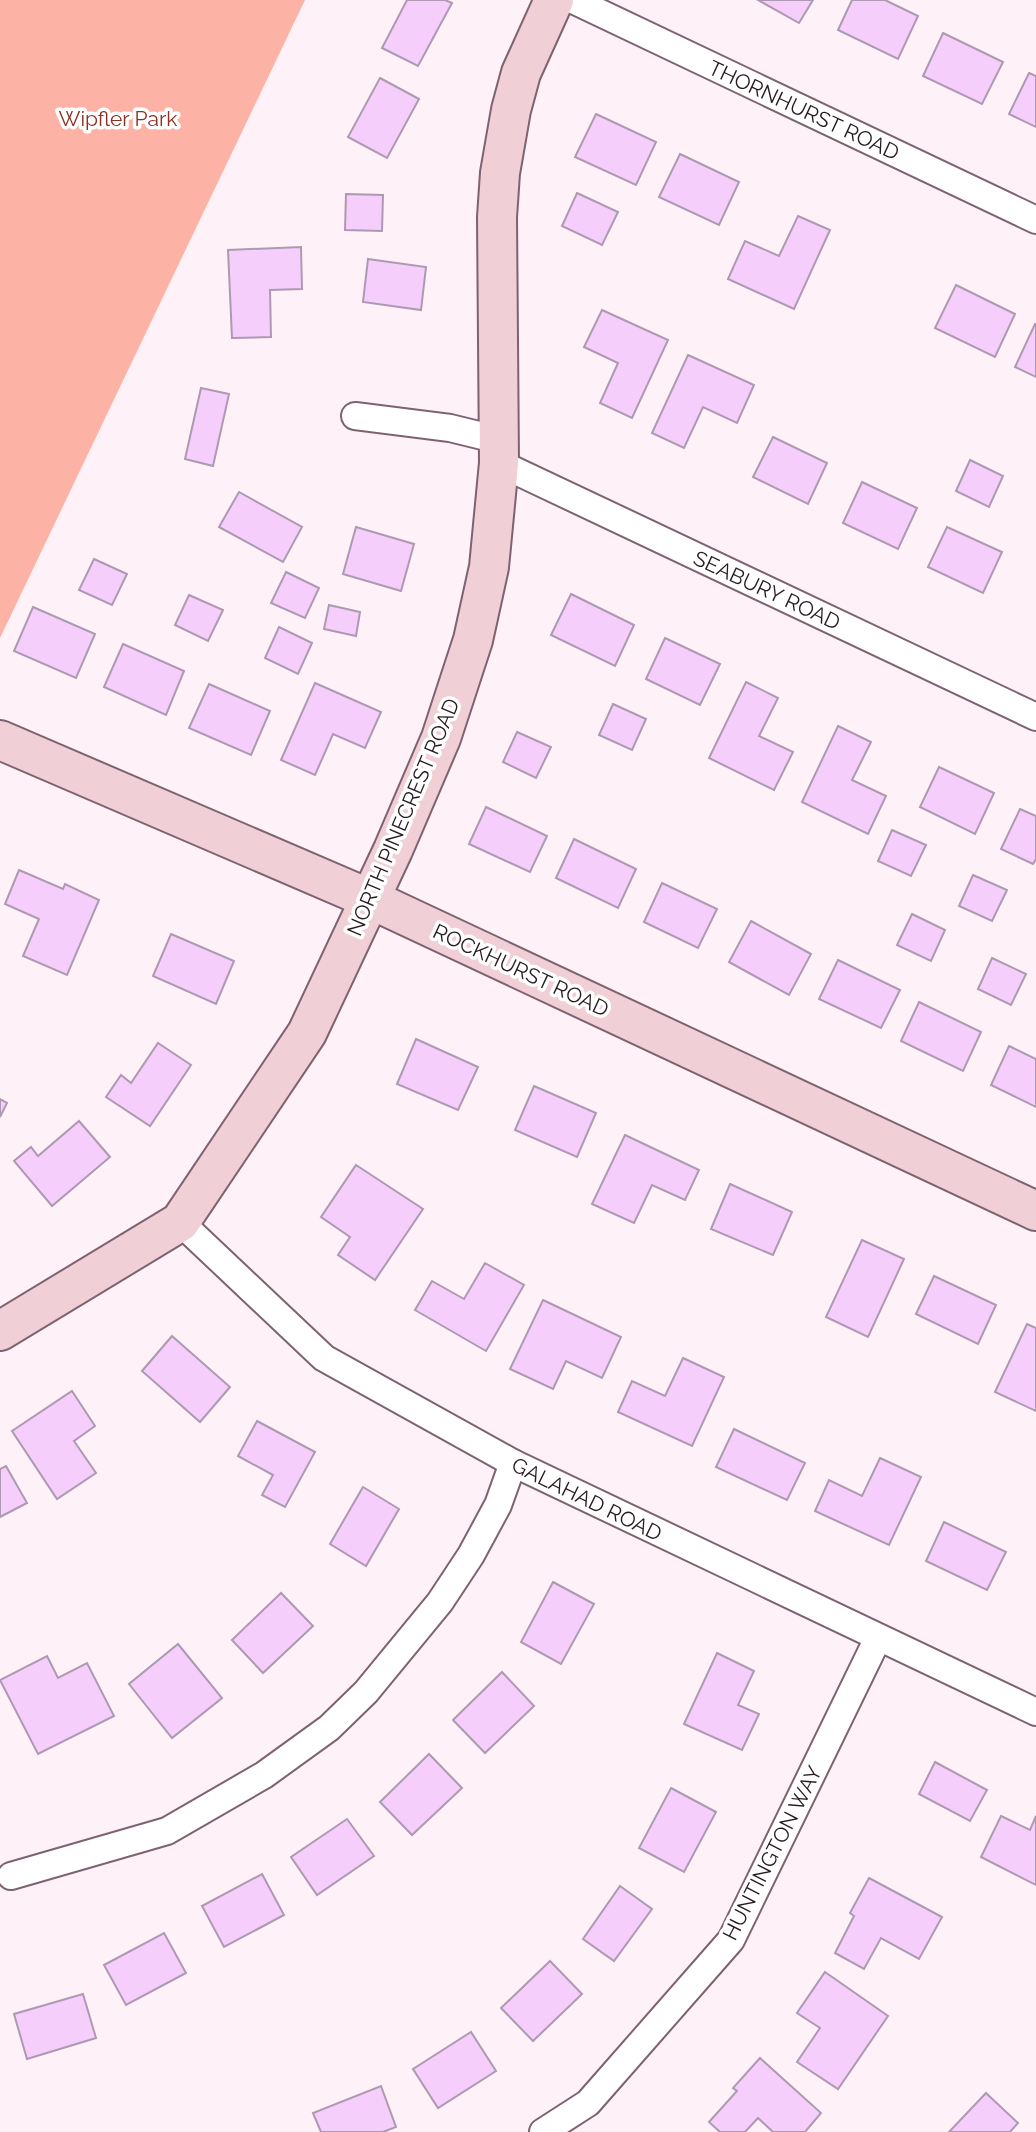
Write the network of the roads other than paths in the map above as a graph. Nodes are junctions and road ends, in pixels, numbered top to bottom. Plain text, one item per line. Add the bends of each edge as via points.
1 (554, 0) edge
2 (573, 0) edge
3 (1036, 220) edge
4 (355, 416) dead end
5 (499, 452) junction
6 (1036, 717) edge
7 (0, 740) edge
8 (370, 899) junction
9 (1036, 1212) edge
10 (180, 1222) junction
11 (4, 1321) edge
12 (513, 1463) junction
13 (878, 1638) junction
14 (1036, 1712) edge
15 (11, 1876) dead end
16 (543, 2132) edge

1 - 5 street, NORTH PINECREST ROAD via 521,73 500,173 496,217
2 - 3 street, THORNHURST ROAD
4 - 5 street, SEABURY ROAD via 450,428
5 - 6 street, SEABURY ROAD
5 - 8 street, NORTH PINECREST ROAD via 489,567 466,663 441,738
7 - 8 street, ROCKHURST ROAD
8 - 9 street, ROCKHURST ROAD
8 - 10 street, NORTH PINECREST ROAD via 307,1033
10 - 11 street, NORTH PINECREST ROAD
10 - 12 street, GALAHAD ROAD via 324,1358
12 - 13 street, GALAHAD ROAD
12 - 15 street via 498,1505 440,1602 366,1692 329,1728 264,1775 167,1831
13 - 14 street, GALAHAD ROAD
13 - 16 street, HUNTINGTON WAY via 731,1940 588,2103

